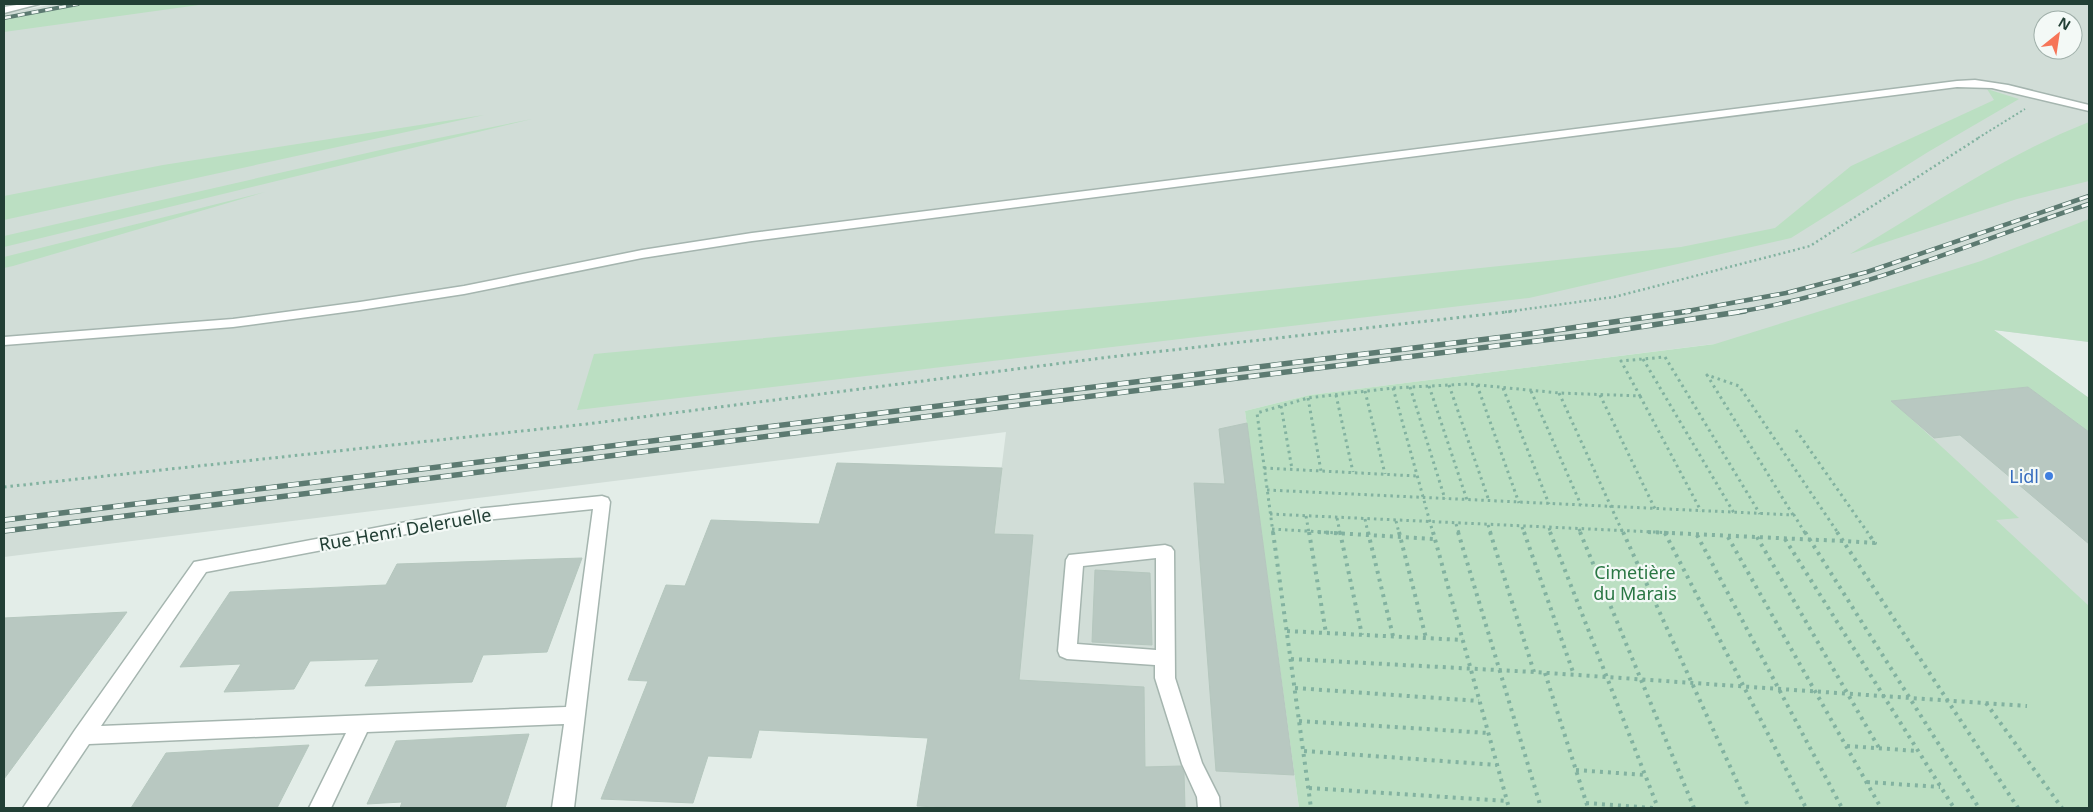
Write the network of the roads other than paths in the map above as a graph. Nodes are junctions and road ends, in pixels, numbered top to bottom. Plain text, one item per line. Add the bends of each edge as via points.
1 (35, 4) edge
2 (4, 10) edge
3 (2089, 108) edge
4 (4, 341) edge
5 (1164, 658) junction
6 (574, 715) junction
7 (361, 724) junction
8 (82, 736) junction
9 (34, 808) edge
10 (320, 808) edge
11 (563, 808) edge
12 (1209, 808) edge

1 - 2 street
3 - 4 street via 1991,84 1928,87 752,237 642,254 456,292 295,315 169,329
5 - 5 street via 1165,551 1075,560 1067,651
5 - 12 street via 1164,678 1192,764 1208,796
6 - 7 street
6 - 8 street, Rue Henri Deleruelle via 602,502 475,515 200,567
6 - 11 street, Rue Henri Deleruelle
7 - 8 street
7 - 10 street
8 - 9 street, Rue Henri Deleruelle

